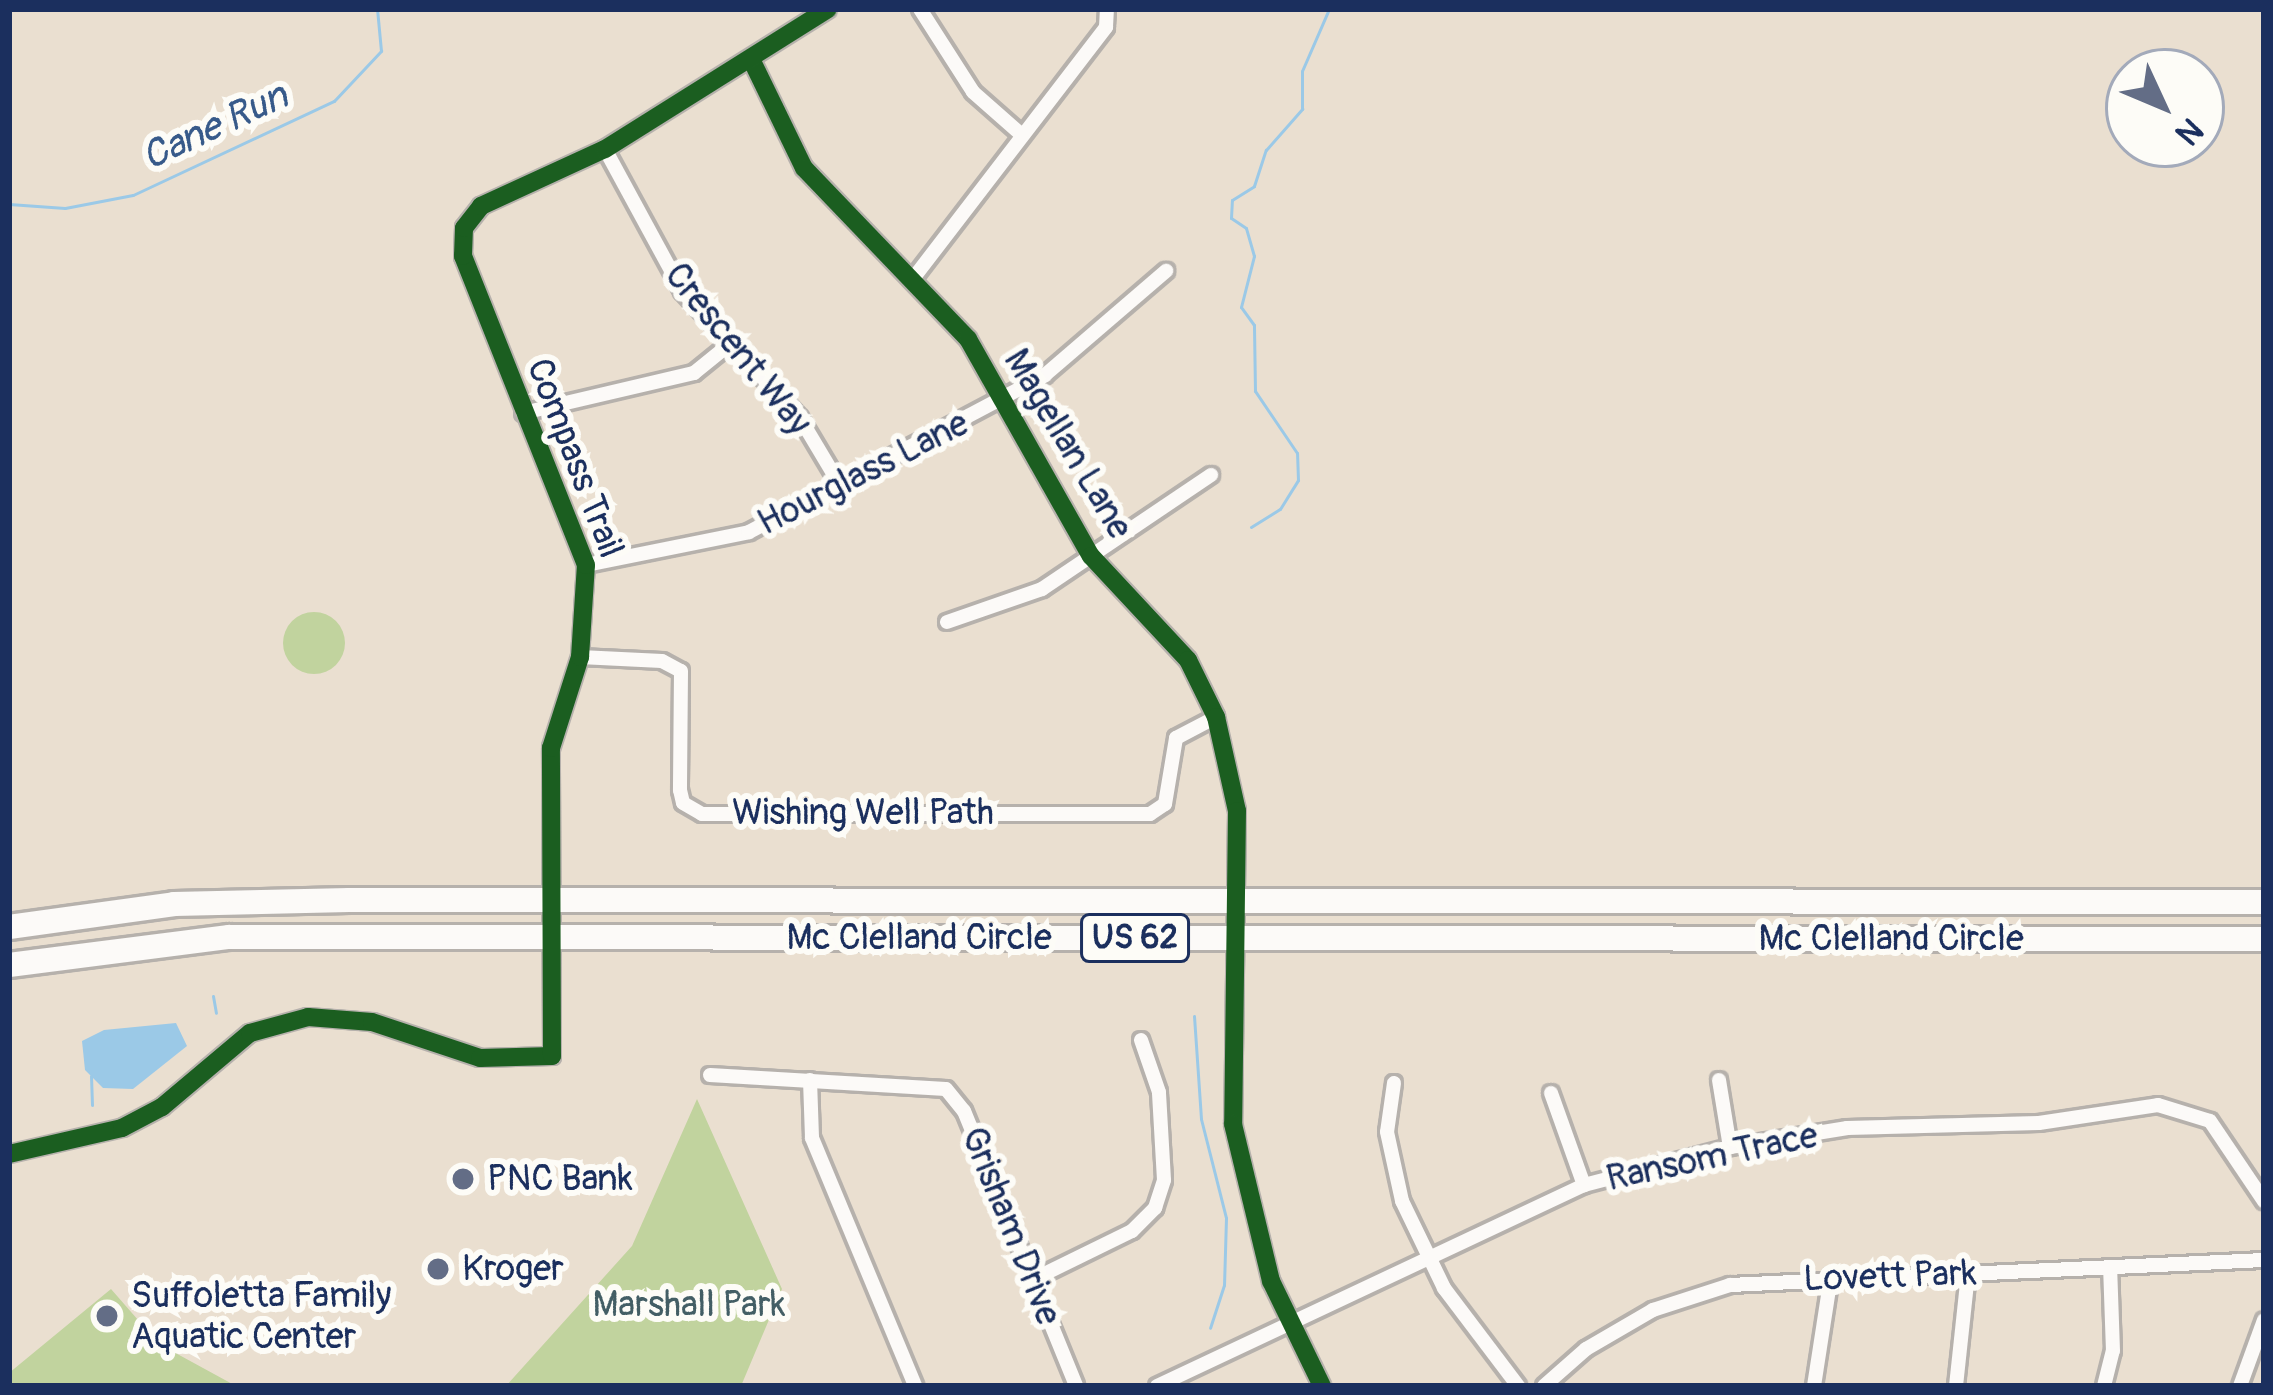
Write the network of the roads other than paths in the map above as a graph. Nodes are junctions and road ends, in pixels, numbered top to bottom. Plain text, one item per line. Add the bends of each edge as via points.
1 (828, 9) edge
2 (920, 9) edge
3 (1107, 9) edge
4 (751, 59) junction
5 (1022, 135) junction
6 (605, 149) junction
7 (1166, 271) dead end
8 (912, 280) junction
9 (731, 343) junction
10 (1002, 401) junction
11 (523, 413) junction
12 (1211, 476) dead end
13 (840, 484) junction
14 (1091, 556) junction
15 (586, 565) junction
16 (947, 622) dead end
17 (580, 657) junction
18 (1216, 717) junction
19 (551, 901) junction
20 (1238, 902) junction
21 (2264, 902) edge
22 (9, 927) edge
23 (552, 938) junction
24 (1235, 938) junction
25 (2264, 939) edge
26 (9, 965) edge
27 (1141, 1040) dead end
28 (710, 1075) dead end
29 (810, 1080) junction
30 (1719, 1080) dead end
31 (1394, 1083) dead end
32 (1551, 1093) dead end
33 (1730, 1147) junction
34 (9, 1154) edge
35 (1584, 1185) junction
36 (2264, 1201) edge
37 (1425, 1257) junction
38 (2264, 1260) edge
39 (2110, 1267) junction
40 (1968, 1273) junction
41 (1831, 1276) junction
42 (1034, 1280) junction
43 (2264, 1321) edge
44 (1289, 1322) junction
45 (915, 1386) edge
46 (1076, 1386) edge
47 (1157, 1386) edge
48 (1322, 1386) edge
49 (1518, 1386) edge
50 (1544, 1386) edge
51 (1814, 1386) edge
52 (1956, 1386) edge
53 (2104, 1386) edge
54 (2240, 1386) edge

1 - 4 street
2 - 5 street via 974,92
3 - 5 street via 1106,27
4 - 6 street
4 - 8 street, Magellan Lane via 804,168
5 - 8 street
6 - 9 street, Crescent Way via 682,291
6 - 11 street, Compass Trail via 481,206 464,228 463,256
7 - 10 street, Hourglass Lane via 1045,375
8 - 10 street, Magellan Lane via 968,339
9 - 11 street via 694,373
9 - 13 street, Crescent Way via 800,418
10 - 13 street, Hourglass Lane
10 - 14 street, Magellan Lane
11 - 15 street, Compass Trail
12 - 14 street
13 - 15 street, Hourglass Lane via 749,532
14 - 16 street via 1042,589
14 - 18 street, Magellan Lane via 1188,660
15 - 17 street, Compass Trail
17 - 18 street, Wishing Well Path via 662,661 681,671 680,790 702,814 1150,814 1165,804 1176,738
17 - 19 street, Compass Trail via 550,748
18 - 20 street, Magellan Lane via 1238,811
19 - 20 highway, Mc Clelland Circle / US 62
19 - 22 highway, Mc Clelland Circle / US 62 via 174,904
19 - 23 street, Compass Trail
20 - 21 highway, Mc Clelland Circle / US 62
20 - 24 street, Magellan Lane
23 - 24 highway, Mc Clelland Circle / US 62
23 - 26 highway, Mc Clelland Circle / US 62 via 229,937
23 - 34 street, Compass Trail via 552,1056 480,1058 372,1022 308,1017 250,1033 162,1107 122,1128
24 - 25 highway, Mc Clelland Circle / US 62
24 - 44 street, Magellan Lane via 1233,1124 1257,1234
27 - 42 street via 1159,1092 1164,1180 1155,1208 1132,1231
28 - 29 street, Grisham Drive
29 - 42 street, Grisham Drive via 946,1089 964,1111
29 - 45 street via 812,1138
30 - 33 street
31 - 37 street via 1391,1166
32 - 35 street
33 - 35 street, Ransom Trace
33 - 36 street, Ransom Trace via 1847,1129 2039,1123 2158,1105 2210,1121
35 - 37 street, Ransom Trace
37 - 44 street, Ransom Trace
37 - 49 street
38 - 39 street, Lovett Park
39 - 40 street, Lovett Park
39 - 53 street via 2113,1351
40 - 41 street, Lovett Park
40 - 52 street
41 - 50 street, Lovett Park via 1730,1285 1653,1310 1586,1349
41 - 51 street
42 - 46 street, Grisham Drive
43 - 54 street
44 - 47 street, Ransom Trace
44 - 48 street, Magellan Lane

